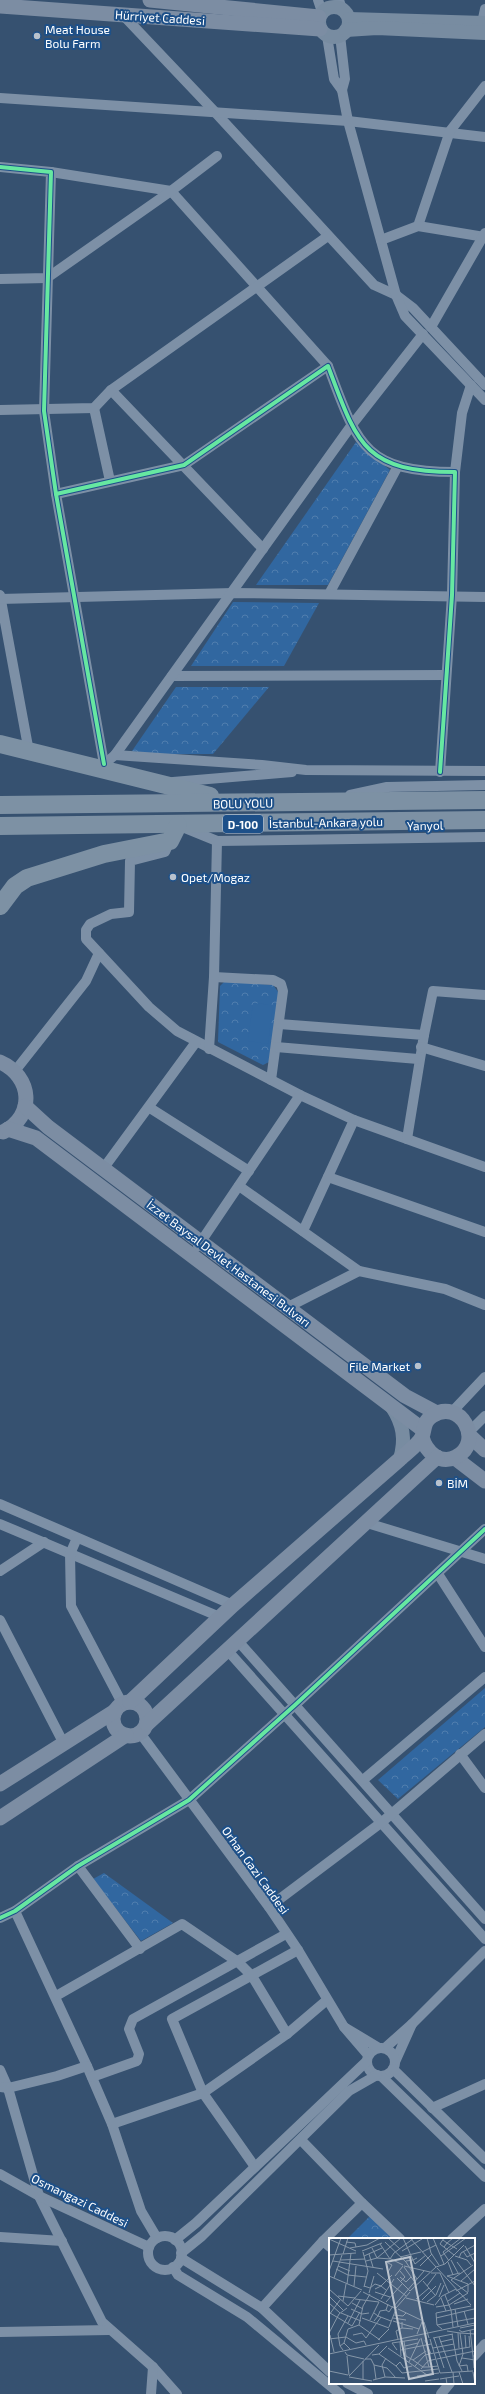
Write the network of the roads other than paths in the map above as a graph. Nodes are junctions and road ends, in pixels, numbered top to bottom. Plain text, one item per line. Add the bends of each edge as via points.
1 (150, 0) edge
2 (159, 0) edge
3 (0, 6) edge
4 (485, 9) edge
5 (122, 14) junction
6 (332, 19) edge
7 (484, 27) edge
8 (485, 86) edge
9 (0, 98) edge
10 (214, 111) junction
11 (348, 121) junction
12 (450, 131) junction
13 (485, 137) edge
14 (217, 156) dead end
15 (0, 167) edge
16 (51, 172) junction
17 (171, 191) junction
18 (418, 226) junction
19 (328, 236) junction
20 (484, 236) edge
21 (381, 240) junction
22 (47, 278) junction
23 (0, 279) edge
24 (257, 287) junction
25 (396, 295) junction
26 (427, 331) junction
27 (328, 366) junction
28 (471, 385) junction
29 (485, 385) edge
30 (111, 390) junction
31 (485, 400) edge
32 (94, 408) junction
33 (0, 410) edge
34 (44, 411) junction
35 (351, 426) junction
36 (184, 465) junction
37 (398, 466) junction
38 (455, 472) junction
39 (110, 481) junction
40 (56, 494) junction
41 (263, 549) junction
42 (233, 592) junction
43 (329, 594) junction
44 (452, 595) junction
45 (75, 597) junction
46 (485, 597) edge
47 (0, 598) edge
48 (446, 675) junction
49 (172, 676) junction
50 (0, 744) edge
51 (29, 752) junction
52 (115, 755) junction
53 (104, 767) junction
54 (306, 770) junction
55 (485, 771) edge
56 (396, 772) junction
57 (440, 772) junction
58 (153, 783) junction
59 (462, 785) junction
60 (485, 785) edge
61 (387, 787) junction
62 (485, 800) edge
63 (314, 802) junction
64 (240, 803) junction
65 (0, 805) edge
66 (485, 820) edge
67 (178, 825) junction
68 (0, 826) edge
69 (485, 837) edge
70 (170, 841) junction
71 (217, 841) junction
72 (0, 906) edge
73 (99, 953) junction
74 (214, 977) junction
75 (485, 995) edge
76 (279, 1024) junction
77 (424, 1035) junction
78 (196, 1042) junction
79 (276, 1047) junction
80 (421, 1047) junction
81 (209, 1049) junction
82 (418, 1059) junction
83 (0, 1062) edge
84 (485, 1066) edge
85 (15, 1071) junction
86 (271, 1080) junction
87 (300, 1095) junction
88 (25, 1106) junction
89 (150, 1108) junction
90 (354, 1120) junction
91 (4, 1131) edge
92 (406, 1139) junction
93 (484, 1165) edge
94 (103, 1168) junction
95 (249, 1171) junction
96 (328, 1176) junction
97 (239, 1186) junction
98 (303, 1231) junction
99 (485, 1232) edge
100 (200, 1243) junction
101 (191, 1256) junction
102 (359, 1271) junction
103 (485, 1305) edge
104 (288, 1307) junction
105 (485, 1377) edge
106 (389, 1403) junction
107 (452, 1412) junction
108 (437, 1413) junction
109 (485, 1416) edge
110 (422, 1433) junction
111 (470, 1434) junction
112 (485, 1450) edge
113 (438, 1457) junction
114 (455, 1458) junction
115 (400, 1459) junction
116 (485, 1481) edge
117 (0, 1504) edge
118 (367, 1523) junction
119 (0, 1524) edge
120 (485, 1529) edge
121 (77, 1538) junction
122 (44, 1542) junction
123 (459, 1552) junction
124 (70, 1554) junction
125 (485, 1560) edge
126 (0, 1571) edge
127 (438, 1574) junction
128 (232, 1605) junction
129 (220, 1617) junction
130 (0, 1620) edge
131 (233, 1646) junction
132 (485, 1647) edge
133 (485, 1677) edge
134 (123, 1705) junction
135 (295, 1705) junction
136 (286, 1713) junction
137 (138, 1731) junction
138 (485, 1734) edge
139 (64, 1744) junction
140 (460, 1754) junction
141 (363, 1780) junction
142 (0, 1784) edge
143 (485, 1788) edge
144 (189, 1800) junction
145 (392, 1813) junction
146 (0, 1818) edge
147 (382, 1822) junction
148 (78, 1866) junction
149 (269, 1908) junction
150 (15, 1911) junction
151 (0, 1918) edge
152 (485, 1918) edge
153 (286, 1934) junction
154 (485, 1940) edge
155 (140, 1949) junction
156 (298, 1950) junction
157 (485, 1952) edge
158 (238, 1962) junction
159 (252, 1976) junction
160 (56, 1996) junction
161 (327, 2000) junction
162 (166, 2003) junction
163 (172, 2019) junction
164 (412, 2024) junction
165 (344, 2027) junction
166 (287, 2034) junction
167 (382, 2048) junction
168 (367, 2058) junction
169 (87, 2066) junction
170 (394, 2066) junction
171 (0, 2070) edge
172 (379, 2076) junction
173 (92, 2078) junction
174 (485, 2084) edge
175 (4, 2088) edge
176 (203, 2093) junction
177 (432, 2108) junction
178 (112, 2124) junction
179 (301, 2140) junction
180 (485, 2159) edge
181 (255, 2167) junction
182 (0, 2174) edge
183 (485, 2177) edge
184 (39, 2196) junction
185 (362, 2203) junction
186 (485, 2209) edge
187 (0, 2237) edge
188 (157, 2238) junction
189 (331, 2238) edge
190 (399, 2238) edge
191 (453, 2238) edge
192 (175, 2240) junction
193 (62, 2241) junction
194 (326, 2244) edge
195 (149, 2247) junction
196 (181, 2255) junction
197 (174, 2267) junction
198 (262, 2308) junction
199 (109, 2330) junction
200 (0, 2332) edge
201 (485, 2344) edge
202 (475, 2355) edge
203 (153, 2367) junction
204 (329, 2371) edge
205 (349, 2384) edge
206 (449, 2384) edge
207 (151, 2394) edge
208 (177, 2394) edge
209 (340, 2394) edge
210 (368, 2394) edge
211 (441, 2394) edge

1 - 2 main road, Hürriyet Caddesi
2 - 6 main road, Hürriyet Caddesi
3 - 5 main road, Hürriyet Caddesi
4 - 7 street
5 - 6 main road, Hürriyet Caddesi
5 - 10 street
6 - 7 main road, Hürriyet Caddesi via 377,28
6 - 11 street via 334,79 342,90
8 - 12 street
9 - 10 street via 187,112
10 - 11 street
10 - 19 street
11 - 12 street
11 - 21 street
12 - 13 street
12 - 18 street
14 - 17 street
15 - 16 street
16 - 17 street
16 - 22 street
17 - 22 street
17 - 24 street
18 - 20 street
18 - 21 street
19 - 24 street
19 - 25 street via 374,285
20 - 26 street
21 - 25 street
22 - 23 street
22 - 34 street
24 - 27 street
24 - 30 street
25 - 26 street via 413,308
26 - 28 street
26 - 29 street
26 - 35 street
27 - 35 street
27 - 36 street
28 - 31 street
28 - 38 street via 462,413
30 - 32 street
30 - 36 street
32 - 34 street
32 - 39 street
33 - 34 street
34 - 40 street
35 - 37 street via 370,450
35 - 41 street
36 - 39 street
36 - 41 street
37 - 38 street via 433,472
37 - 43 street
38 - 44 street
39 - 40 street
40 - 45 street
41 - 42 street
42 - 43 street
42 - 45 street
42 - 49 street
43 - 44 street
44 - 46 street
44 - 48 street
45 - 47 street
45 - 53 street
47 - 51 street
48 - 49 street
48 - 57 street
49 - 52 street
50 - 51 highway
51 - 53 highway
52 - 53 street
52 - 54 street
53 - 58 highway
54 - 56 street
54 - 58 street
55 - 57 street
56 - 57 street
56 - 61 street
57 - 59 street
58 - 64 highway
59 - 60 street
59 - 61 street
61 - 63 street
62 - 63 highway, BOLU YOLU / D-100
63 - 64 highway, BOLU YOLU / D-100
64 - 65 highway, BOLU YOLU / D-100
66 - 67 highway, İstanbul-Ankara yolu / D-100
67 - 68 highway, İstanbul-Ankara yolu / D-100
67 - 70 highway
67 - 71 street, Yanyol
69 - 71 street, Yanyol
70 - 72 highway via 104,854 27,878 15,886
70 - 73 street via 165,852 130,861 129,912 111,914 99,919 86,930 86,939
71 - 74 street
73 - 78 street via 149,1007 176,1031
73 - 85 street via 86,981
74 - 76 street via 273,980 281,984 283,991
74 - 81 street
75 - 77 street via 432,991
76 - 77 street
76 - 79 street
77 - 80 street
78 - 81 street
78 - 89 street
79 - 82 street
79 - 86 street
80 - 82 street
80 - 84 street
81 - 86 street
82 - 92 street
83 - 85 main road
85 - 88 main road via 24,1084
86 - 87 street
87 - 90 street
87 - 95 street
88 - 91 main road via 19,1120
88 - 94 main road, İzzet Baysal Devlet Hastanesi Bulvarı via 44,1124
89 - 94 street
89 - 95 street
90 - 92 street
90 - 96 street
91 - 101 main road, İzzet Baysal Devlet Hastanesi Bulvarı via 36,1138
92 - 93 street
94 - 100 main road, İzzet Baysal Devlet Hastanesi Bulvarı
95 - 97 street
96 - 98 street
96 - 99 street
97 - 98 street
97 - 100 street
98 - 102 street
100 - 101 street
100 - 104 main road, İzzet Baysal Devlet Hastanesi Bulvarı
101 - 106 main road, İzzet Baysal Devlet Hastanesi Bulvarı
102 - 103 street via 445,1288
102 - 104 street
104 - 108 main road, İzzet Baysal Devlet Hastanesi Bulvarı via 405,1396
105 - 107 street
106 - 110 main road, İzzet Baysal Devlet Hastanesi Bulvarı
106 - 115 main road via 402,1427 404,1442
107 - 108 main road
107 - 111 main road via 465,1420
108 - 110 main road via 431,1416
109 - 111 street
110 - 113 main road via 428,1451
110 - 115 main road
111 - 112 main road
111 - 114 main road via 466,1449
113 - 114 main road
113 - 118 main road
114 - 116 main road
115 - 128 main road
117 - 121 street
118 - 123 street
118 - 131 main road
119 - 122 street
120 - 123 street
121 - 124 street
121 - 128 street
122 - 124 street
122 - 126 street
123 - 125 street
123 - 127 street
124 - 129 street
124 - 134 street via 71,1606
127 - 132 street
127 - 135 street
128 - 129 main road
129 - 134 main road
130 - 139 street
131 - 135 street
131 - 136 street
131 - 137 main road
133 - 141 street
134 - 137 main road via 113,1722 115,1727
134 - 137 main road via 139,1704 144,1708 148,1718
134 - 139 main road
135 - 136 street
135 - 141 street
136 - 144 street
136 - 147 street
137 - 144 street, Orhan Gazi Caddesi
137 - 146 main road
138 - 140 street
139 - 142 main road
140 - 143 street
140 - 145 street
141 - 145 street
144 - 148 street
144 - 149 street, Orhan Gazi Caddesi
145 - 147 street
145 - 152 street
147 - 149 street
147 - 154 street
148 - 150 street
148 - 155 street
149 - 153 street, Orhan Gazi Caddesi
150 - 151 street
150 - 160 street
153 - 156 street, Orhan Gazi Caddesi
153 - 158 street
155 - 158 street via 182,1924
155 - 160 street
156 - 159 street
156 - 161 street, Orhan Gazi Caddesi
157 - 164 street
158 - 159 street
158 - 162 street
159 - 163 street
159 - 166 street
160 - 169 street
161 - 165 street, Orhan Gazi Caddesi
161 - 166 street
162 - 163 street
162 - 173 street via 130,2023 129,2029 139,2054 137,2062
163 - 176 street
164 - 167 street
164 - 170 street
165 - 167 street
165 - 168 street, Orhan Gazi Caddesi
166 - 176 street
167 - 168 street
167 - 170 street via 391,2053
168 - 172 street via 370,2070
168 - 181 street
169 - 173 street
169 - 175 street via 58,2076
170 - 172 street
170 - 177 street
171 - 175 street
172 - 179 street via 349,2091
172 - 183 street
173 - 178 street
174 - 177 street
175 - 184 street
176 - 178 street
176 - 181 street
177 - 180 street
178 - 188 street via 141,2211
179 - 185 street
179 - 196 street
181 - 192 street
182 - 184 street, Osmangazi Caddesi
184 - 193 street
184 - 195 street, Osmangazi Caddesi
185 - 189 street
185 - 190 street
186 - 191 street
187 - 193 street
188 - 192 street via 166,2236
188 - 195 street
192 - 196 street
193 - 199 street via 102,2322
194 - 198 street
195 - 197 street via 148,2258 154,2266 164,2270
196 - 197 street
196 - 198 street
197 - 209 street via 178,2275 247,2317
198 - 204 street
199 - 200 street
199 - 203 street
201 - 202 street
203 - 207 street
203 - 208 street
205 - 210 street
206 - 211 street

